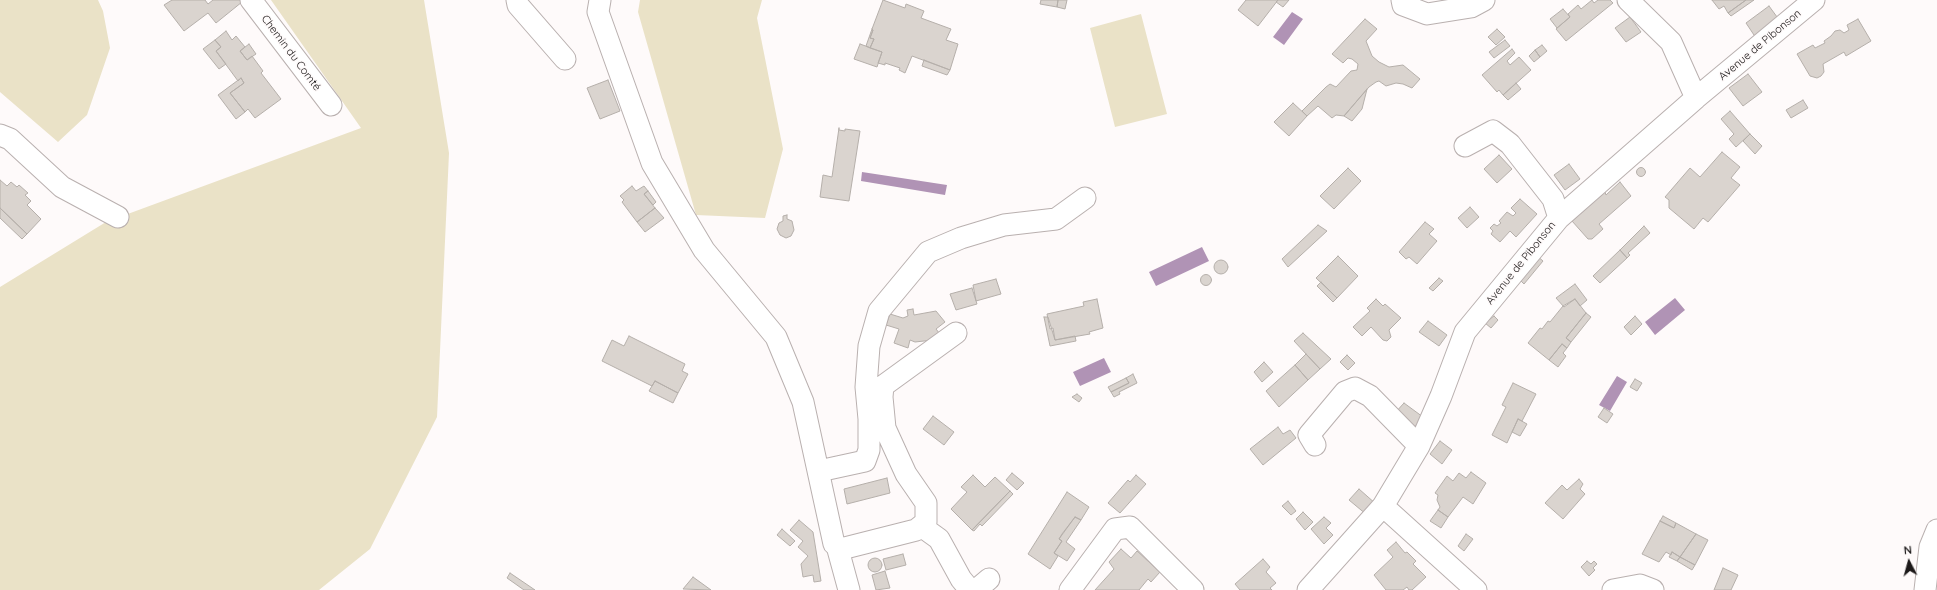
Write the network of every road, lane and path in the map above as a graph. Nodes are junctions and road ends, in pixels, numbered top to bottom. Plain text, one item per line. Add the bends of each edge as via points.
1 (251, 0) edge
2 (517, 0) edge
3 (600, 0) edge
4 (1402, 0) edge
5 (1484, 0) edge
6 (1628, 0) edge
7 (1814, 0) edge
8 (565, 59) dead end
9 (1696, 98) junction
10 (331, 105) dead end
11 (0, 135) edge
12 (1465, 146) dead end
13 (1086, 198) dead end
14 (118, 217) dead end
15 (1559, 218) junction
16 (956, 333) dead end
17 (1315, 445) dead end
18 (1419, 446) junction
19 (819, 471) junction
20 (1383, 506) junction
21 (921, 526) junction
22 (1937, 530) edge
23 (837, 546) junction
24 (1192, 589) edge
25 (849, 590) edge
26 (970, 590) edge
27 (1070, 590) edge
28 (1308, 590) edge
29 (1476, 590) edge
30 (1612, 590) edge
31 (1653, 590) edge
32 (1925, 590) edge

1 - 10 street, Chemin du Comté
2 - 8 street via 518,5
3 - 19 street via 598,12 652,162 704,250 776,337 803,402
4 - 5 street via 1403,6 1427,14 1471,7
6 - 9 street via 1670,42
7 - 9 street, Avenue de Pibonson
9 - 15 street, Avenue de Pibonson
11 - 14 street via 10,139 62,187
12 - 15 street via 1493,131 1510,144 1553,200
13 - 19 street via 1056,220 1004,225 961,238 928,252 879,311 869,346 866,387 869,450 865,461
15 - 18 street, Avenue de Pibonson via 1465,332
16 - 21 street via 883,386 885,428 906,474 926,503 926,522
17 - 18 street via 1309,435 1345,392 1355,388 1370,396
18 - 20 street, Avenue de Pibonson
19 - 23 street via 834,544
20 - 28 street, Avenue de Pibonson
20 - 29 street
21 - 23 street via 916,530 841,549
21 - 26 street via 939,540
22 - 32 street via 1930,547
23 - 25 street
24 - 27 street via 1130,527 1115,529
30 - 31 street via 1640,585

